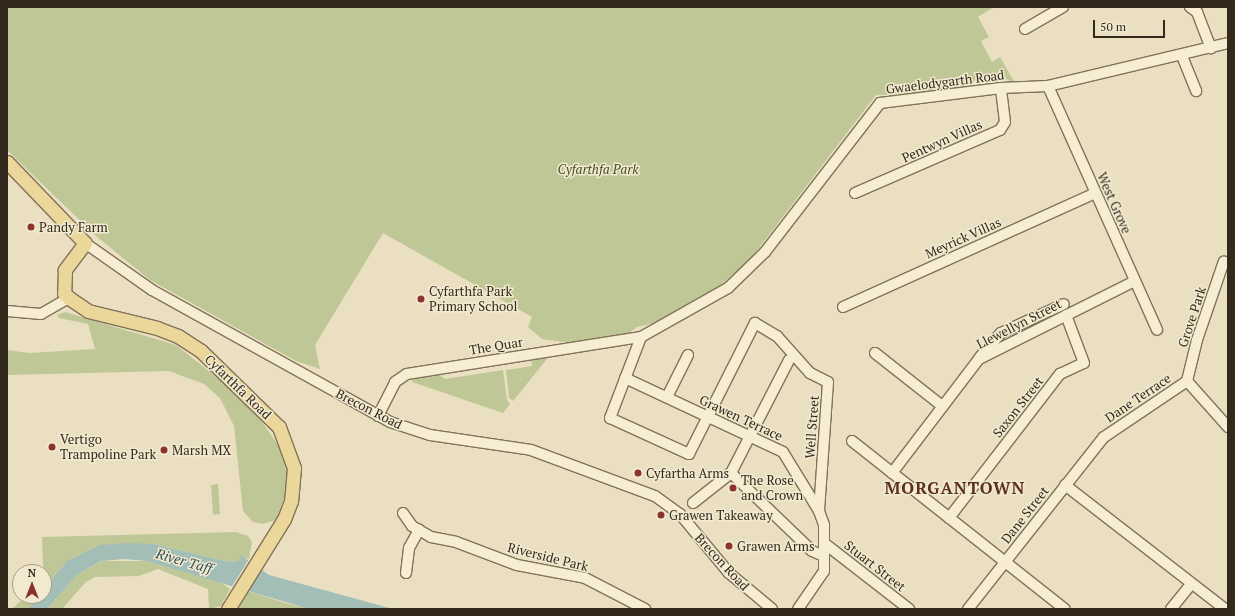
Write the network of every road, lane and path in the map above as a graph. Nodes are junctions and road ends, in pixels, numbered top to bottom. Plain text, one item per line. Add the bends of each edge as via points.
1 (1063, 7) edge
2 (1190, 7) edge
3 (1026, 29) dead end
4 (1228, 43) edge
5 (1211, 48) junction
6 (1182, 56) junction
7 (1048, 86) junction
8 (1001, 88) junction
9 (1196, 91) dead end
10 (7, 162) edge
11 (855, 193) dead end
12 (1095, 193) junction
13 (85, 243) junction
14 (1224, 261) dead end
15 (1134, 281) junction
16 (69, 298) junction
17 (1064, 304) dead end
18 (843, 307) dead end
19 (7, 311) edge
20 (1066, 315) junction
21 (1157, 330) dead end
22 (641, 337) junction
23 (875, 353) dead end
24 (688, 355) dead end
25 (979, 359) junction
26 (789, 360) dead end
27 (625, 378) junction
28 (1187, 382) junction
29 (667, 397) junction
30 (942, 406) junction
31 (378, 416) junction
32 (707, 416) junction
33 (1228, 427) edge
34 (750, 437) junction
35 (1104, 437) joint
36 (852, 441) dead end
37 (731, 473) junction
38 (892, 473) junction
39 (1065, 485) junction
40 (693, 503) dead end
41 (819, 511) junction
42 (403, 513) dead end
43 (949, 518) junction
44 (419, 530) junction
45 (824, 543) junction
46 (824, 556) junction
47 (1004, 562) junction
48 (406, 574) dead end
49 (1191, 584) junction
50 (228, 609) edge
51 (645, 609) edge
52 (772, 609) edge
53 (798, 609) edge
54 (909, 609) edge
55 (968, 609) edge
56 (1065, 609) edge
57 (1172, 609) edge
58 (1225, 609) edge

1 - 3 street
2 - 5 street via 1197,12
4 - 5 street, Gwaelodygarth Road
5 - 6 street, Gwaelodygarth Road
6 - 7 street, Gwaelodygarth Road
6 - 9 street
7 - 8 street, Gwaelodygarth Road
7 - 12 street, West Grove
8 - 11 street, Pentwyn Villas via 1005,122 1000,130
8 - 22 street, Gwaelodygarth Road via 880,103 765,252 733,283
10 - 13 main road, Brecon Road
12 - 15 street, West Grove
12 - 18 street, Meyrick Villas
13 - 16 main road via 65,270 64,293
13 - 31 street, Brecon Road via 152,290
14 - 28 street, Grove Park via 1197,340
15 - 20 street, Llewellyn Street
15 - 21 street, West Grove
16 - 19 street via 41,314
16 - 50 main road, Cyfarthfa Road via 88,311 157,328 178,336 201,351 279,426 289,449 294,484 284,519
17 - 25 street via 1000,333
20 - 25 street, Llewellyn Street
20 - 43 street, Saxon Street via 1084,363 1060,374
22 - 27 street
22 - 31 street, The Quar via 407,374 395,382
23 - 30 street
24 - 29 street
25 - 30 street, Llewellyn Street
26 - 34 street
27 - 29 street, Grawen Terrace
27 - 32 street via 610,418 689,454
28 - 33 street
28 - 35 street, Dane Terrace
29 - 32 street, Grawen Terrace
30 - 38 street, Llewellyn Street
31 - 52 street, Brecon Road via 430,435 542,453 584,473 655,496 680,514 729,573
32 - 34 street, Grawen Terrace
32 - 41 street, Well Street via 755,323 777,336 810,373 828,382
34 - 37 street
34 - 41 street, Grawen Terrace via 783,452
35 - 39 street, Dane Street
36 - 38 street
37 - 40 street
37 - 46 street via 812,551
38 - 43 street
39 - 47 street, Dane Street
39 - 49 street
41 - 45 street, Well Street
42 - 44 street, Riverside Park
43 - 47 street
44 - 48 street via 409,548
44 - 51 street, Riverside Park via 517,565 585,578
45 - 46 street, Well Street
45 - 54 street, Stuart Street
46 - 53 street, Well Street via 824,571
47 - 55 street, Dane Street
47 - 56 street
49 - 57 street
49 - 58 street

